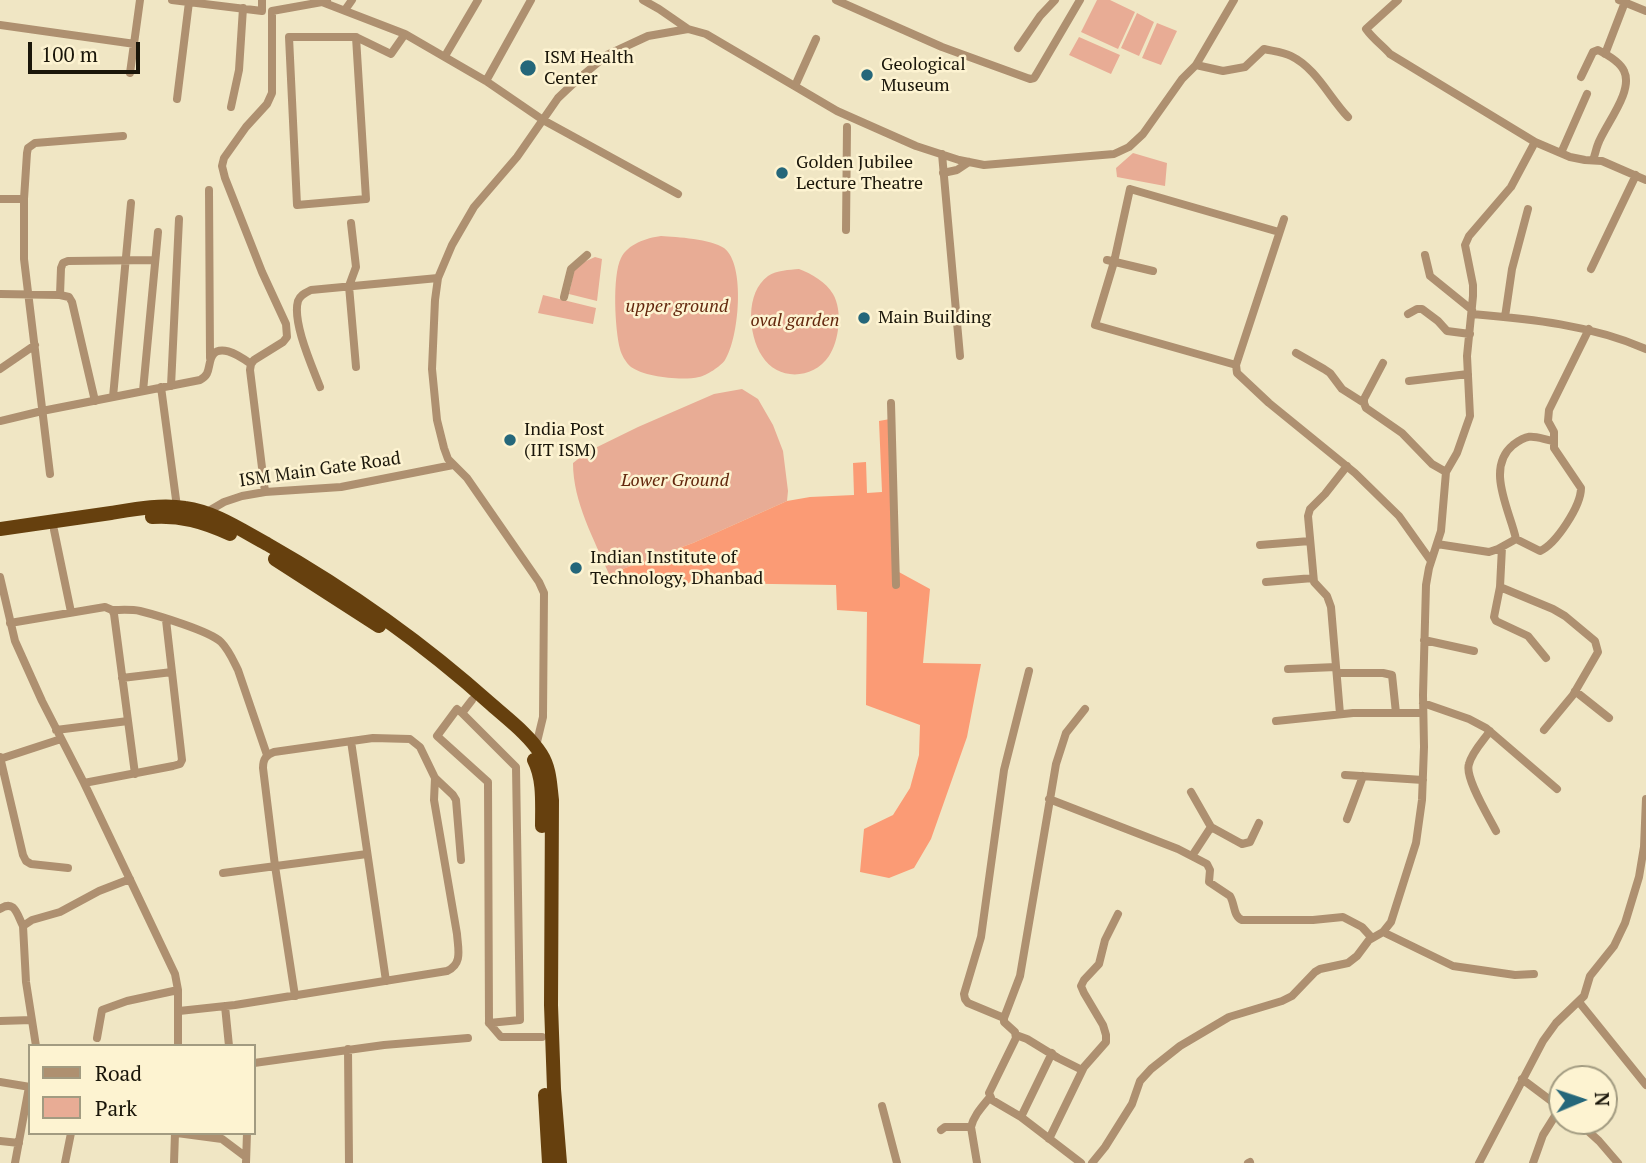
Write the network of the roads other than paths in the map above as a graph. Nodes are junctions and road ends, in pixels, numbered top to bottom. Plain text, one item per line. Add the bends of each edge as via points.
1 (141, 0) edge
2 (172, 0) edge
3 (262, 0) edge
4 (352, 0) edge
5 (478, 0) edge
6 (531, 0) edge
7 (643, 0) edge
8 (836, 0) edge
9 (1055, 0) edge
10 (1080, 0) edge
11 (1234, 0) edge
12 (1398, 0) edge
13 (323, 1) edge
14 (1622, 1) edge
15 (189, 2) junction
16 (243, 8) junction
17 (345, 10) junction
18 (1646, 11) edge
19 (0, 25) edge
20 (688, 29) junction
21 (405, 34) junction
22 (356, 37) junction
23 (816, 39) dead end
24 (135, 44) junction
25 (1018, 48) dead end
26 (1605, 54) junction
27 (445, 56) junction
28 (1196, 65) junction
29 (130, 73) dead end
30 (1581, 77) dead end
31 (486, 81) junction
32 (795, 86) junction
33 (1587, 94) dead end
34 (177, 99) dead end
35 (231, 107) dead end
36 (1348, 117) dead end
37 (542, 120) junction
38 (847, 127) dead end
39 (123, 136) dead end
40 (1535, 142) junction
41 (1561, 153) junction
42 (942, 154) junction
43 (1593, 160) junction
44 (970, 162) junction
45 (943, 173) junction
46 (1636, 176) junction
47 (1646, 180) edge
48 (209, 190) dead end
49 (678, 194) dead end
50 (24, 199) junction
51 (0, 200) edge
52 (131, 203) dead end
53 (1528, 209) dead end
54 (179, 219) dead end
55 (1284, 219) dead end
56 (351, 223) dead end
57 (846, 230) dead end
58 (158, 232) dead end
59 (1279, 232) junction
60 (587, 255) dead end
61 (1425, 255) dead end
62 (126, 259) junction
63 (155, 260) junction
64 (1111, 261) junction
65 (1591, 269) dead end
66 (1153, 271) dead end
67 (438, 278) junction
68 (349, 286) junction
69 (0, 294) edge
70 (28, 295) junction
71 (60, 295) junction
72 (564, 297) dead end
73 (1472, 312) junction
74 (1408, 314) dead end
75 (1505, 317) junction
76 (1589, 330) junction
77 (1470, 334) junction
78 (34, 345) junction
79 (1646, 349) edge
80 (1296, 353) dead end
81 (960, 356) dead end
82 (210, 358) junction
83 (1383, 363) dead end
84 (251, 364) junction
85 (1236, 365) junction
86 (356, 367) dead end
87 (0, 369) edge
88 (1468, 374) junction
89 (1409, 381) dead end
90 (171, 386) junction
91 (161, 387) junction
92 (320, 387) dead end
93 (143, 391) junction
94 (113, 397) junction
95 (95, 401) junction
96 (891, 402) dead end
97 (1364, 403) junction
98 (42, 411) junction
99 (0, 421) edge
100 (1553, 441) junction
101 (453, 466) junction
102 (1347, 466) junction
103 (1446, 472) junction
104 (50, 474) dead end
105 (265, 492) junction
106 (177, 507) junction
107 (203, 517) junction
108 (0, 529) edge
109 (54, 530) junction
110 (0, 538) edge
111 (1516, 539) junction
112 (1310, 541) junction
113 (1437, 544) junction
114 (1259, 545) dead end
115 (1502, 547) junction
116 (1432, 561) junction
117 (0, 577) edge
118 (1313, 578) junction
119 (1266, 582) dead end
120 (896, 584) dead end
121 (1500, 587) junction
122 (112, 610) junction
123 (71, 612) junction
124 (166, 620) junction
125 (10, 622) junction
126 (1424, 640) junction
127 (1474, 651) dead end
128 (1546, 658) dead end
129 (1288, 668) dead end
130 (1336, 670) junction
131 (1028, 671) dead end
132 (172, 672) junction
133 (122, 678) junction
134 (1575, 691) junction
135 (472, 700) junction
136 (1423, 703) junction
137 (1085, 709) dead end
138 (462, 713) junction
139 (1396, 713) junction
140 (1423, 713) junction
141 (1340, 714) junction
142 (1609, 718) dead end
143 (128, 720) junction
144 (1276, 721) dead end
145 (56, 730) junction
146 (1544, 730) dead end
147 (1490, 731) junction
148 (61, 739) junction
149 (351, 741) junction
150 (536, 746) junction
151 (267, 755) junction
152 (0, 758) edge
153 (135, 774) junction
154 (1345, 775) dead end
155 (1363, 776) junction
156 (435, 778) junction
157 (1423, 780) junction
158 (84, 783) junction
159 (1557, 789) dead end
160 (1191, 792) dead end
161 (1049, 799) junction
162 (1646, 799) edge
163 (1347, 819) dead end
164 (1259, 823) dead end
165 (1211, 827) junction
166 (1496, 831) dead end
167 (367, 854) junction
168 (1192, 856) junction
169 (461, 860) dead end
170 (275, 866) junction
171 (68, 868) dead end
172 (223, 873) dead end
173 (130, 879) junction
174 (0, 909) edge
175 (1118, 914) dead end
176 (23, 926) junction
177 (1383, 932) junction
178 (1372, 938) junction
179 (1534, 974) dead end
180 (386, 981) junction
181 (178, 990) junction
182 (295, 996) junction
183 (1579, 1002) junction
184 (225, 1006) junction
185 (178, 1011) junction
186 (1004, 1018) junction
187 (32, 1020) junction
188 (0, 1021) edge
189 (489, 1023) junction
190 (1016, 1035) junction
191 (542, 1037) junction
192 (97, 1038) dead end
193 (468, 1038) dead end
194 (36, 1044) edge
195 (178, 1044) edge
196 (229, 1044) edge
197 (348, 1049) junction
198 (1052, 1053) junction
199 (256, 1063) edge
200 (1082, 1070) junction
201 (1522, 1079) junction
202 (0, 1082) edge
203 (1646, 1085) edge
204 (28, 1087) edge
205 (28, 1093) edge
206 (990, 1097) junction
207 (1548, 1099) edge
208 (882, 1106) dead end
209 (1021, 1117) junction
210 (971, 1127) junction
211 (1548, 1128) edge
212 (941, 1130) dead end
213 (71, 1135) edge
214 (176, 1135) edge
215 (191, 1135) edge
216 (247, 1135) edge
217 (1592, 1135) edge
218 (1049, 1139) junction
219 (0, 1140) edge
220 (19, 1143) junction
221 (246, 1160) edge
222 (15, 1163) edge
223 (65, 1163) edge
224 (174, 1163) edge
225 (349, 1163) edge
226 (549, 1163) edge
227 (560, 1163) edge
228 (897, 1163) edge
229 (977, 1163) edge
230 (1081, 1163) edge
231 (1093, 1163) edge
232 (1479, 1163) edge
233 (1533, 1163) edge
234 (1618, 1163) edge

1 - 24 street
2 - 15 street
3 - 16 street via 262,11
4 - 17 street
5 - 27 street
6 - 31 street
7 - 20 street
8 - 10 street via 942,47 1030,79
9 - 25 street
11 - 28 street
12 - 40 street via 1366,29 1371,38
13 - 17 street
13 - 84 street via 272,11 272,93 222,162 286,324 283,342
14 - 18 street
14 - 26 street
15 - 16 street
15 - 34 street
16 - 35 street
17 - 21 street
19 - 24 street
20 - 32 street via 706,34
20 - 37 street via 648,36 607,55 558,98
21 - 22 street via 391,54
21 - 27 street
22 - 22 street via 289,37 297,205 366,199
23 - 32 street
24 - 29 street
26 - 30 street via 1593,52
26 - 43 street via 1624,70 1626,83
27 - 31 street
28 - 36 street via 1223,71 1245,67 1264,49 1289,54 1306,65
28 - 44 street via 1143,134 1114,154 984,165
31 - 37 street
32 - 42 street via 837,111
33 - 41 street
37 - 49 street
37 - 67 street via 474,207
38 - 57 street
39 - 50 street via 31,145
40 - 41 street
40 - 73 street via 1511,187 1466,241
41 - 43 street
42 - 44 street
42 - 45 street
43 - 46 street
44 - 45 street
45 - 81 street
46 - 47 street
46 - 65 street
48 - 82 street
50 - 51 street
50 - 70 street
52 - 62 street
53 - 75 street
54 - 90 street
55 - 59 street
56 - 68 street via 356,267
58 - 63 street
59 - 64 street via 1130,188
59 - 85 street
60 - 72 street via 571,269
61 - 73 street via 1430,276
62 - 63 street
62 - 71 street via 63,263
62 - 94 street
63 - 93 street
64 - 66 street
64 - 85 street via 1095,325
67 - 68 street
67 - 101 street via 432,369 437,420
68 - 86 street
68 - 92 street via 310,290 298,299 300,331
69 - 70 street
70 - 71 street
70 - 78 street
71 - 95 street via 72,302
73 - 75 street
73 - 77 street
74 - 77 street via 1419,308 1447,331
75 - 76 street
76 - 79 street
76 - 100 street via 1549,410
77 - 88 street
78 - 87 street
78 - 98 street
80 - 97 street via 1324,369 1342,389
82 - 84 street via 229,351
82 - 90 street via 205,377
83 - 97 street
84 - 105 street
85 - 102 street via 1237,373 1269,403
88 - 89 street
88 - 103 street via 1471,416
90 - 91 street
91 - 93 street
91 - 106 street
93 - 94 street
94 - 95 street
95 - 98 street
96 - 120 street
97 - 103 street
98 - 99 street
98 - 104 street
100 - 111 street via 1524,437 1502,461 1499,479
100 - 111 street via 1557,455 1581,488 1579,501 1544,549
101 - 105 street, ISM Main Gate Road via 341,487
101 - 150 street via 467,478 544,593 543,717
102 - 112 street via 1310,509
102 - 116 street via 1399,516
103 - 113 street
105 - 107 street, ISM Main Gate Road via 233,498
106 - 107 highway
106 - 108 highway
107 - 109 highway via 155,517
107 - 135 highway via 356,610
107 - 150 highway via 233,525 370,607 472,687
109 - 110 highway
109 - 123 street
111 - 115 street
112 - 114 street
112 - 118 street
113 - 115 street via 1489,552
113 - 116 street
115 - 121 street
116 - 126 street via 1426,585
117 - 125 street
118 - 119 street
118 - 130 street via 1331,603
121 - 128 street via 1496,621 1528,636
121 - 134 street via 1553,609 1595,641 1598,652
122 - 123 street
122 - 124 street via 138,611
122 - 133 street
123 - 125 street
124 - 132 street
124 - 151 street via 215,638 228,651
125 - 145 street
126 - 127 street
126 - 136 street
129 - 130 street
130 - 139 street via 1392,676
130 - 141 street
131 - 186 street via 1004,770 981,937 964,993 968,1003
132 - 133 street
132 - 153 street via 182,760
133 - 143 street
134 - 142 street
134 - 146 street
135 - 138 street
135 - 191 highway via 523,746 539,773
136 - 140 street
136 - 147 street
137 - 161 street via 1062,742
138 - 189 street via 457,709 437,736 488,782
138 - 189 street via 516,766 520,1020
139 - 140 street
139 - 141 street
140 - 157 street
141 - 144 street
143 - 145 street
143 - 153 street
145 - 148 street
147 - 159 street
147 - 166 street via 1467,768
148 - 152 street
148 - 158 street
149 - 151 street
149 - 156 street via 410,739 420,747
149 - 167 street
150 - 227 highway via 547,764 552,800 551,1005
151 - 170 street via 263,768
152 - 171 street via 26,861
153 - 158 street
154 - 155 street
155 - 157 street
155 - 163 street
156 - 169 street via 456,800
156 - 180 street via 458,963 447,971
157 - 177 street via 1416,843 1391,922
158 - 173 street
160 - 165 street
161 - 168 street
161 - 186 street via 1020,976
162 - 183 street via 1644,847 1632,902 1619,937 1590,976
164 - 165 street via 1245,845
165 - 168 street
167 - 170 street
167 - 180 street
168 - 178 street via 1209,867 1209,882 1230,896 1242,920 1343,917
170 - 172 street
170 - 182 street
173 - 176 street
173 - 181 street via 169,959
174 - 176 street via 13,907
175 - 200 street via 1099,964 1081,986 1107,1035 1104,1046
176 - 187 street
177 - 178 street
177 - 179 street via 1453,967
178 - 231 street via 1348,963 1320,969 1282,1001 1229,1017 1151,1069
180 - 182 street
181 - 185 street
181 - 192 street via 102,1010
182 - 184 street
183 - 201 street via 1556,1023
183 - 203 street
184 - 185 street
184 - 196 street
185 - 195 street
186 - 190 street
187 - 188 street
187 - 194 street
189 - 191 street via 501,1037
190 - 198 street
190 - 206 street
191 - 226 highway
193 - 197 street
197 - 199 street
197 - 225 street
198 - 200 street
198 - 209 street
200 - 218 street
201 - 207 street
201 - 232 street
202 - 204 street
205 - 220 street
206 - 209 street
206 - 210 street
208 - 228 street
209 - 218 street
210 - 212 street
210 - 229 street
211 - 233 street
213 - 223 street
214 - 224 street
215 - 221 street via 222,1139
216 - 221 street
217 - 234 street
218 - 230 street
219 - 220 street
220 - 222 street

